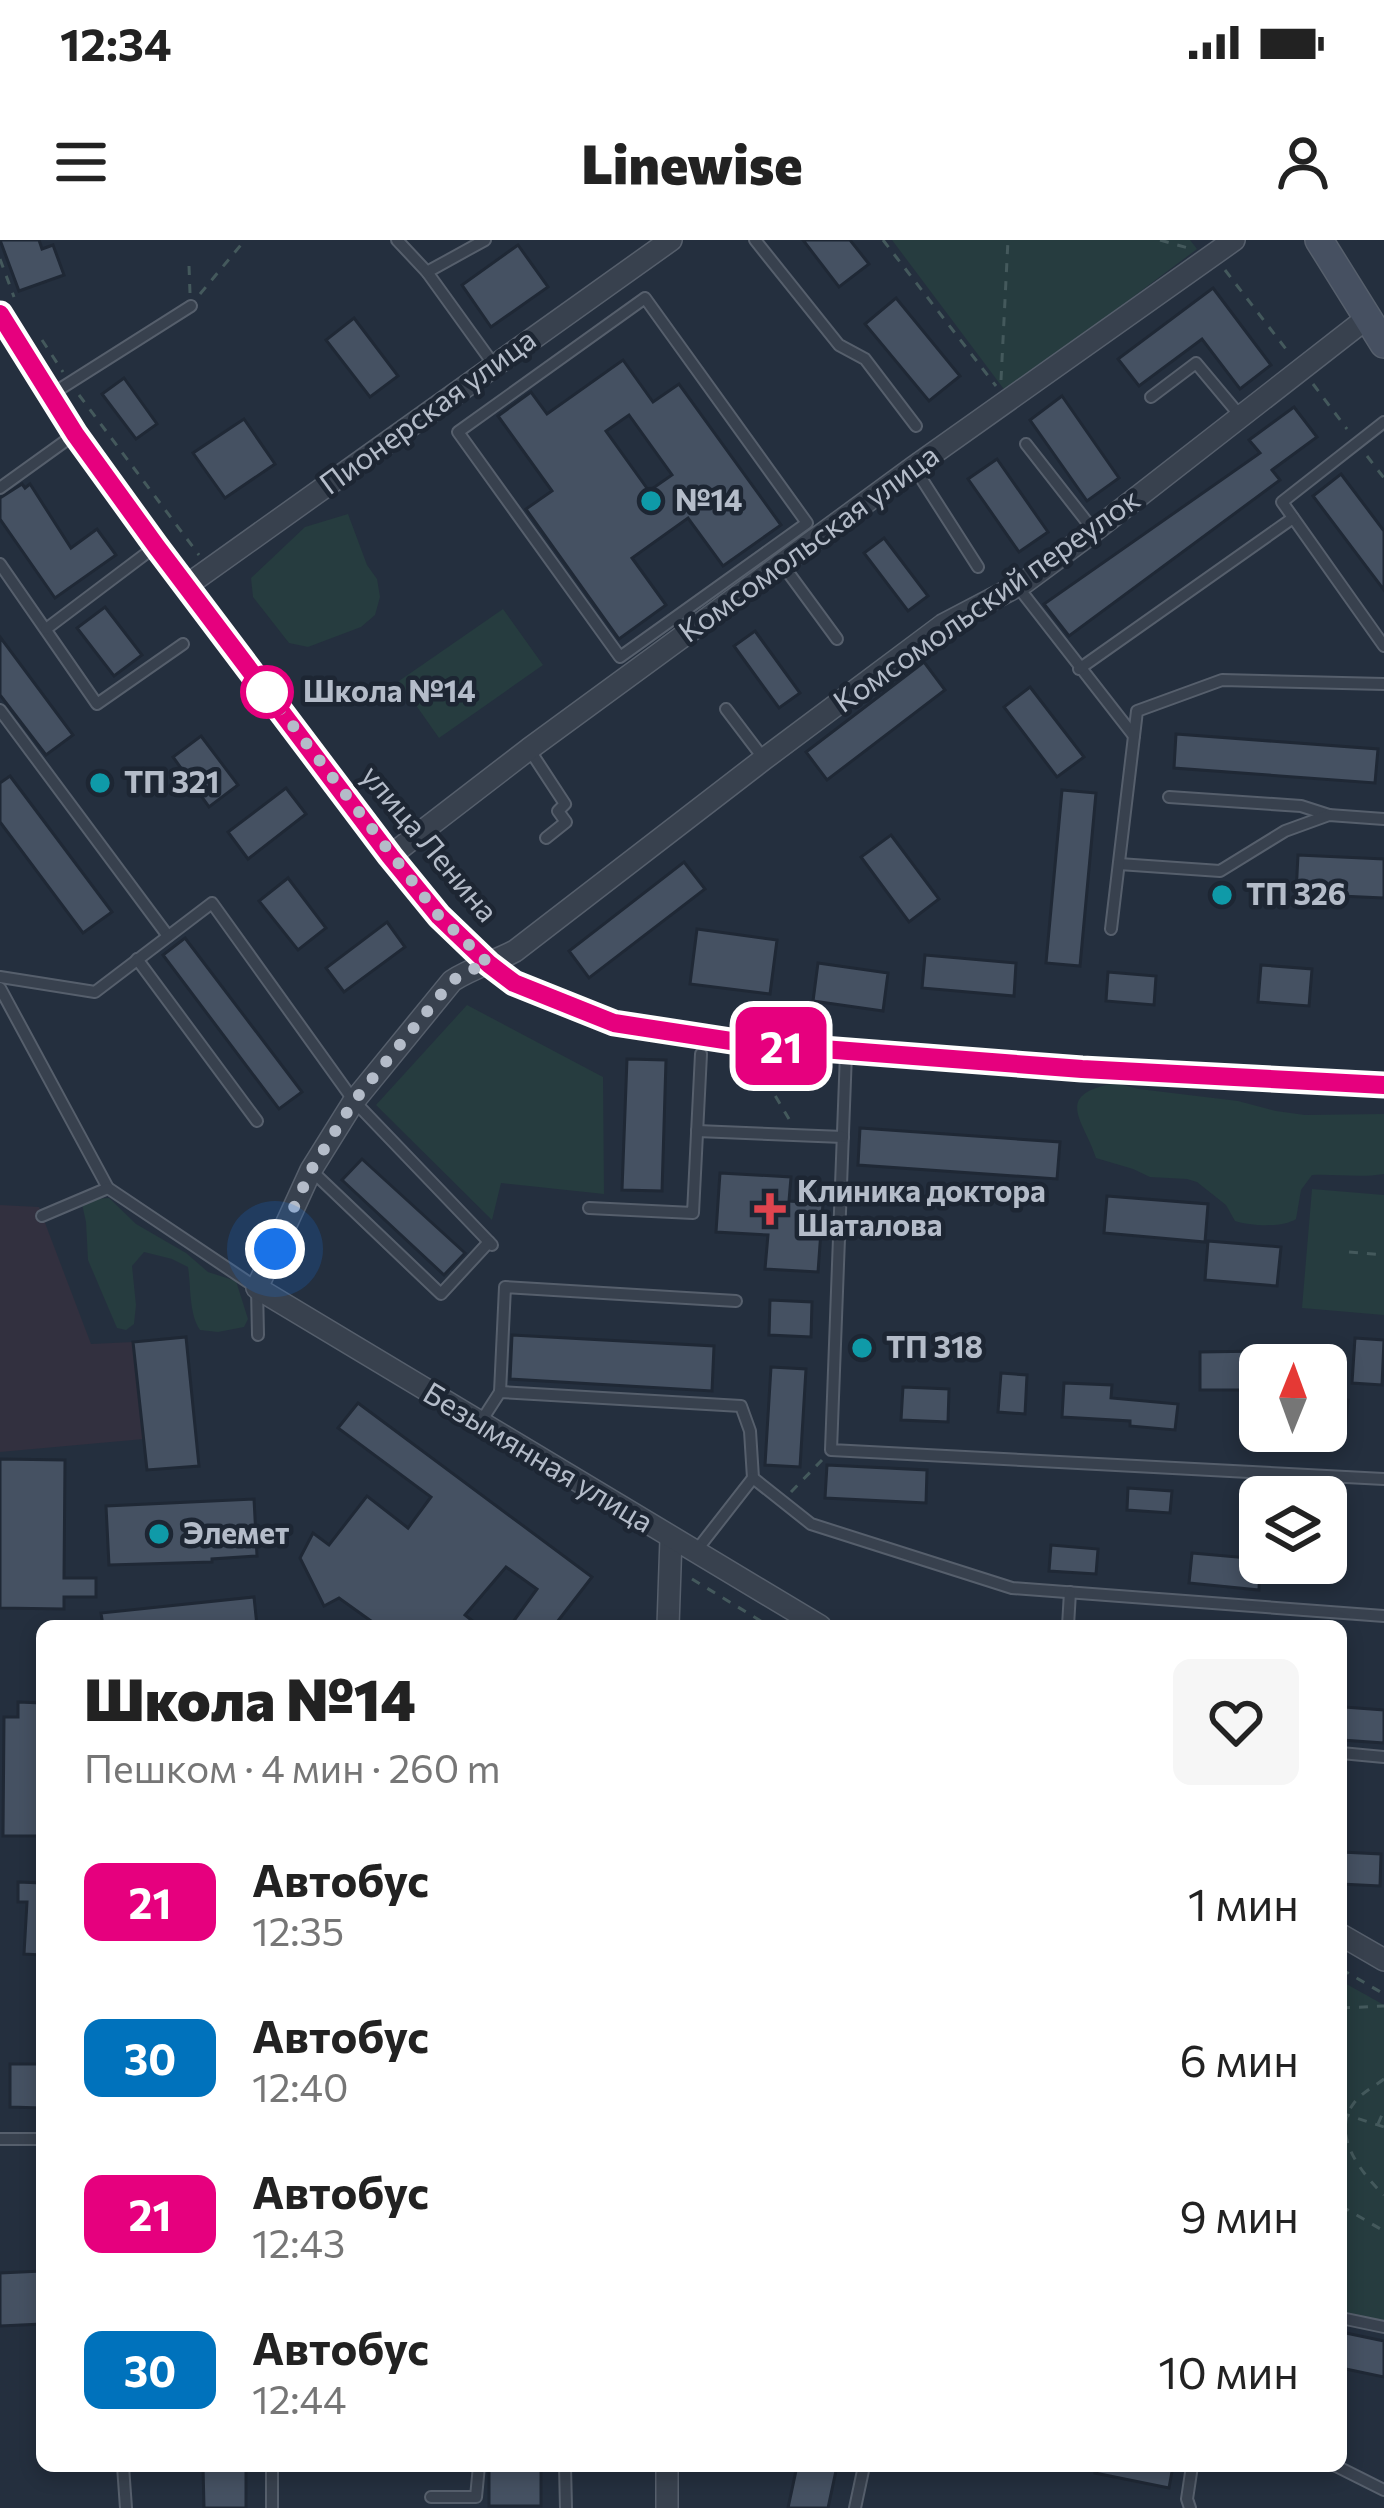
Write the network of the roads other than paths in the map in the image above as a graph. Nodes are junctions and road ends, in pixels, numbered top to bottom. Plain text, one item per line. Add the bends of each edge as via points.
1 (397, 240) edge
2 (485, 240) edge
3 (671, 240) edge
4 (755, 240) edge
5 (1234, 240) edge
6 (1319, 240) edge
7 (428, 272) junction
8 (7, 306) edge
9 (190, 306) road end
10 (1367, 319) junction
11 (1384, 344) edge
12 (494, 365) junction
13 (50, 395) junction
14 (1151, 397) dead end
15 (1242, 418) junction
16 (1384, 422) edge
17 (916, 426) dead end
18 (458, 431) joint
19 (75, 434) junction
20 (1025, 444) dead end
21 (914, 467) junction
22 (0, 488) edge
23 (1293, 518) junction
24 (1094, 531) junction
25 (156, 546) junction
26 (0, 564) edge
27 (782, 564) junction
28 (978, 567) dead end
29 (186, 586) junction
30 (1017, 586) junction
31 (46, 629) junction
32 (837, 639) dead end
33 (183, 644) dead end
34 (1384, 646) edge
35 (1079, 669) junction
36 (1384, 684) edge
37 (0, 710) edge
38 (726, 710) dead end
39 (1134, 736) junction
40 (529, 748) junction
41 (764, 759) junction
42 (1169, 796) dead end
43 (1328, 815) junction
44 (1384, 819) edge
45 (546, 838) dead end
46 (390, 856) junction
47 (1119, 864) junction
48 (1112, 929) dead end
49 (168, 936) junction
50 (137, 959) junction
51 (489, 964) junction
52 (0, 977) edge
53 (0, 988) edge
54 (846, 1053) junction
55 (701, 1054) dead end
56 (1384, 1085) edge
57 (354, 1101) junction
58 (257, 1120) dead end
59 (698, 1131) junction
60 (843, 1137) junction
61 (311, 1170) junction
62 (108, 1188) junction
63 (589, 1208) dead end
64 (41, 1216) dead end
65 (257, 1288) junction
66 (736, 1301) dead end
67 (258, 1335) dead end
68 (500, 1392) junction
69 (480, 1424) junction
70 (753, 1478) junction
71 (1384, 1479) edge
72 (671, 1538) junction
73 (695, 1552) junction
74 (1070, 1592) junction
75 (1384, 1616) edge
76 (668, 1620) edge
77 (810, 1620) edge
78 (1068, 1620) edge
79 (1347, 1753) edge
80 (1384, 1756) edge
81 (1347, 1938) edge
82 (1384, 1960) edge
83 (0, 2139) edge
84 (36, 2139) edge
85 (1347, 2319) edge
86 (1384, 2327) edge
87 (123, 2472) edge
88 (272, 2472) edge
89 (478, 2472) edge
90 (566, 2472) edge
91 (667, 2472) edge
92 (863, 2472) edge
93 (1191, 2472) edge
94 (1347, 2472) edge
95 (1384, 2490) edge
96 (431, 2497) dead end
97 (476, 2502) edge
98 (126, 2508) edge
99 (272, 2508) edge
100 (566, 2508) edge
101 (667, 2508) edge
102 (855, 2508) edge
103 (1190, 2508) edge

1 - 7 lane
2 - 7 lane
3 - 12 street, Пионерская улица
4 - 17 lane
5 - 21 street, Комсомольская улица
6 - 10 street
7 - 12 lane
8 - 13 street, улица Ленина
9 - 13 lane
10 - 11 street
10 - 15 street, Комсомольский переулок
12 - 29 street, Пионерская улица
13 - 19 street, улица Ленина
14 - 15 lane via 1196,364
15 - 24 street, Комсомольский переулок
16 - 23 lane via 1282,502
18 - 18 lane via 620,657 807,524 646,298
19 - 22 lane
19 - 25 street, улица Ленина
20 - 24 lane
21 - 27 street, Комсомольская улица
21 - 28 lane
23 - 34 lane
23 - 35 lane
24 - 30 street, Комсомольский переулок
25 - 29 street, улица Ленина
25 - 31 lane
26 - 31 lane
27 - 32 lane
27 - 40 street, Комсомольская улица
29 - 46 street, улица Ленина
30 - 35 lane
30 - 41 street, Комсомольский переулок via 943,626
31 - 33 lane via 97,704
35 - 39 lane
36 - 39 lane via 1222,680 1137,710
37 - 49 lane
38 - 41 lane
39 - 47 lane
40 - 45 lane via 565,804 558,811 566,822
40 - 46 street, Комсомольская улица
41 - 51 street, Комсомольский переулок
42 - 43 lane
43 - 44 lane
43 - 47 lane via 1220,872
46 - 51 street, улица Ленина
47 - 48 lane
49 - 50 lane
49 - 57 lane via 212,903
50 - 52 lane via 95,992
50 - 58 lane
51 - 54 street, улица Ленина via 514,983 614,1023
51 - 57 street, Комсомольский переулок via 452,981
53 - 62 lane
54 - 56 street, улица Ленина
54 - 60 lane
55 - 59 lane
57 - 61 street, Комсомольский переулок
57 - 61 lane via 490,1243 441,1294
59 - 60 lane
59 - 63 lane via 694,1213
60 - 71 lane via 831,1450
61 - 65 street, Комсомольский переулок
62 - 64 lane
62 - 65 lane
65 - 67 lane
65 - 69 street, Безымянная улица
66 - 68 lane via 505,1287
68 - 69 lane
68 - 70 lane via 741,1406
69 - 72 street, Безымянная улица
70 - 73 lane
70 - 74 lane via 812,1524 1012,1588
72 - 73 street, Безымянная улица
72 - 76 street
73 - 77 street, Безымянная улица
74 - 75 lane
74 - 78 lane
79 - 80 lane
81 - 82 street
83 - 84 lane
85 - 86 lane
87 - 98 lane
88 - 99 lane
89 - 97 lane
90 - 100 lane
91 - 101 street
92 - 102 lane
93 - 103 lane
94 - 95 lane
96 - 97 lane

